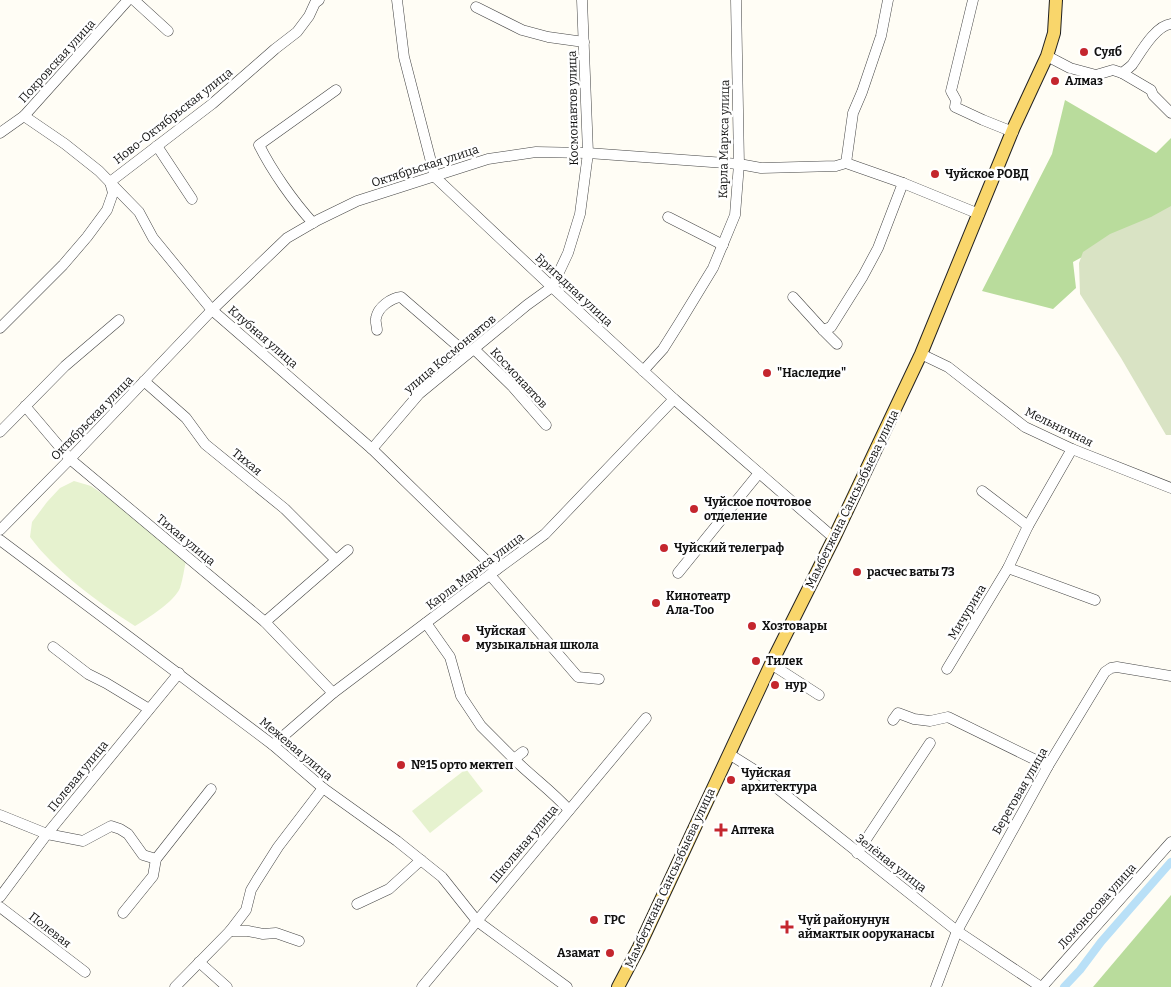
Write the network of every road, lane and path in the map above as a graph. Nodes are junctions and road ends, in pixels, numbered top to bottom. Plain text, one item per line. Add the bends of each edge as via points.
1 (128, 0) edge
2 (134, 0) edge
3 (319, 0) edge
4 (397, 0) edge
5 (582, 0) edge
6 (736, 0) edge
7 (888, 0) edge
8 (973, 0) edge
9 (1056, 0) edge
10 (476, 8) dead end
11 (1171, 24) edge
12 (168, 30) dead end
13 (584, 42) junction
14 (1047, 56) junction
15 (1122, 73) junction
16 (336, 90) dead end
17 (1171, 112) edge
18 (24, 116) junction
19 (0, 132) edge
20 (1013, 132) junction
21 (157, 146) junction
22 (588, 153) junction
23 (846, 163) junction
24 (739, 164) junction
25 (435, 177) junction
26 (110, 182) junction
27 (903, 183) junction
28 (192, 199) dead end
29 (979, 214) junction
30 (668, 217) dead end
31 (313, 222) junction
32 (722, 245) junction
33 (552, 287) junction
34 (793, 297) dead end
35 (212, 310) junction
36 (119, 320) dead end
37 (0, 328) edge
38 (377, 330) dead end
39 (823, 330) junction
40 (837, 344) dead end
41 (471, 352) junction
42 (921, 354) junction
43 (643, 371) junction
44 (144, 381) junction
45 (674, 399) junction
46 (25, 406) junction
47 (546, 425) dead end
48 (0, 432) edge
49 (372, 449) junction
50 (1072, 449) junction
51 (70, 459) junction
52 (759, 473) junction
53 (1171, 488) edge
54 (982, 491) dead end
55 (1028, 526) junction
56 (0, 530) edge
57 (834, 538) junction
58 (0, 540) edge
59 (348, 550) dead end
60 (336, 560) junction
61 (1008, 568) junction
62 (493, 572) junction
63 (678, 573) dead end
64 (1094, 600) dead end
65 (264, 622) junction
66 (426, 623) junction
67 (53, 647) dead end
68 (771, 664) junction
69 (947, 670) dead end
70 (179, 673) junction
71 (1171, 676) edge
72 (599, 679) dead end
73 (333, 693) junction
74 (819, 695) dead end
75 (149, 709) junction
76 (646, 718) dead end
77 (893, 720) dead end
78 (930, 743) dead end
79 (273, 745) junction
80 (523, 752) dead end
81 (729, 754) junction
82 (514, 758) junction
83 (1048, 766) junction
84 (323, 788) junction
85 (212, 790) dead end
86 (569, 810) junction
87 (0, 815) edge
88 (47, 834) junction
89 (1171, 842) edge
90 (857, 853) junction
91 (156, 859) junction
92 (421, 860) junction
93 (0, 897) edge
94 (357, 904) dead end
95 (0, 907) edge
96 (123, 913) dead end
97 (477, 921) junction
98 (230, 931) junction
99 (957, 931) junction
100 (299, 941) dead end
101 (199, 962) junction
102 (84, 972) dead end
103 (425, 986) edge
104 (175, 987) edge
105 (227, 987) edge
106 (566, 987) edge
107 (618, 987) edge
108 (936, 987) edge
109 (1041, 987) edge

1 - 18 street, Покровская улица
2 - 12 street
3 - 21 street, Ново-Октябрьская улица via 297,32
4 - 25 street via 404,57
5 - 13 street, Космонавтов улица
6 - 24 street, Карла Маркса улица
7 - 23 street via 881,36 853,113
8 - 20 street via 951,91 956,100 955,108
9 - 14 main road, Мамбетжана Сансызбыева улица via 1054,33
10 - 13 street, Космонавтов улица via 522,30
11 - 15 street via 1164,25
13 - 22 street, Космонавтов улица
14 - 15 street via 1070,68 1096,75 1113,70
14 - 20 main road, Мамбетжана Сансызбыева улица
15 - 17 street via 1150,90
16 - 31 street via 259,145 297,205
18 - 19 street, Покровская улица
18 - 26 street, Клубная улица
20 - 29 main road, Мамбетжана Сансызбыева улица
21 - 26 street, Ново-Октябрьская улица
21 - 28 street
22 - 24 street, Октябрьская улица
22 - 25 street, Октябрьская улица via 536,152 488,159
22 - 33 street, Космонавтов улица via 580,214 568,253
23 - 24 street, Октябрьская улица via 761,168
23 - 27 street, Октябрьская улица
24 - 32 street, Карла Маркса улица via 736,215
25 - 31 street, Октябрьская улица via 357,201
25 - 33 street, Бригадная улица
26 - 35 street, Клубная улица via 139,212 153,238
26 - 37 street, Ново-Октябрьская улица via 113,194 107,210 87,237
27 - 29 street, Октябрьская улица
27 - 39 street via 878,248 863,276 831,327
29 - 42 main road, Мамбетжана Сансызбыева улица
30 - 32 street
31 - 35 street, Октябрьская улица via 287,238
32 - 43 street, Карла Маркса улица via 713,268 680,322 663,349
33 - 41 street, улица Космонавтов
33 - 43 street, Бригадная улица
34 - 39 street
35 - 44 street, Октябрьская улица
35 - 49 street, Клубная улица
36 - 46 street via 65,366
38 - 41 street, Космонавтов via 376,317 382,307 393,298 400,297
39 - 40 street
41 - 47 street, Космонавтов via 512,386
41 - 49 street, улица Космонавтов via 419,394
42 - 50 street, Мельничная via 948,366 1025,427
42 - 57 main road, Мамбетжана Сансызбыева улица
43 - 45 street, Бригадная улица
44 - 51 street, Октябрьская улица
44 - 60 street, Тихая via 186,418 205,444 285,509
45 - 52 street, Бригадная улица
45 - 62 street, Карла Маркса улица via 546,534
46 - 48 street
46 - 51 street, Тихая улица
49 - 62 street, Клубная улица
50 - 53 street, Мельничная
50 - 55 street, Мичурина
51 - 56 street, Октябрьская улица
51 - 65 street, Тихая улица
52 - 57 street, Бригадная улица
52 - 63 street
54 - 55 street
55 - 61 street, Мичурина
57 - 68 main road, Мамбетжана Сансызбыева улица
58 - 70 street, Межевая улица
59 - 60 street
60 - 65 street
61 - 64 street
61 - 69 street, Мичурина
62 - 66 street, Карла Маркса улица
62 - 72 street, Клубная улица via 578,677
65 - 73 street, Тихая улица
66 - 73 street, Карла Маркса улица
66 - 82 street via 450,657 461,696 481,726
67 - 75 street via 88,674
68 - 74 street
68 - 81 main road, Мамбетжана Сансызбыева улица
70 - 75 street, Полевая улица
70 - 79 street, Межевая улица
71 - 83 street, Береговая улица via 1117,667 1105,672
73 - 79 street, Карла Маркса улица
75 - 88 street, Полевая улица
76 - 86 street, Школьная улица
77 - 83 street via 898,713 930,721 948,717
78 - 90 street
79 - 84 street, Межевая улица
80 - 82 street
81 - 90 street, Зелёная улица via 753,769
81 - 107 main road, Мамбетжана Сансызбыева улица
82 - 86 street
83 - 99 street, Береговая улица
84 - 92 street, Межевая улица
84 - 98 street via 278,847 251,890 246,910
85 - 91 street
86 - 97 street, Школьная улица
87 - 88 street
88 - 91 street via 83,841 111,826 128,834 143,855
88 - 93 street, Полевая улица
89 - 109 street, Ломоносова улица
90 - 99 street, Зелёная улица
91 - 96 street via 153,876
92 - 94 street via 389,890
92 - 97 street, Межевая улица via 442,877
95 - 102 street, Полевая
97 - 103 street, Школьная улица
97 - 106 street, Межевая улица
98 - 100 street via 276,933
98 - 101 street
99 - 108 street, Береговая улица
99 - 109 street, Зелёная улица
101 - 104 street
101 - 105 street

